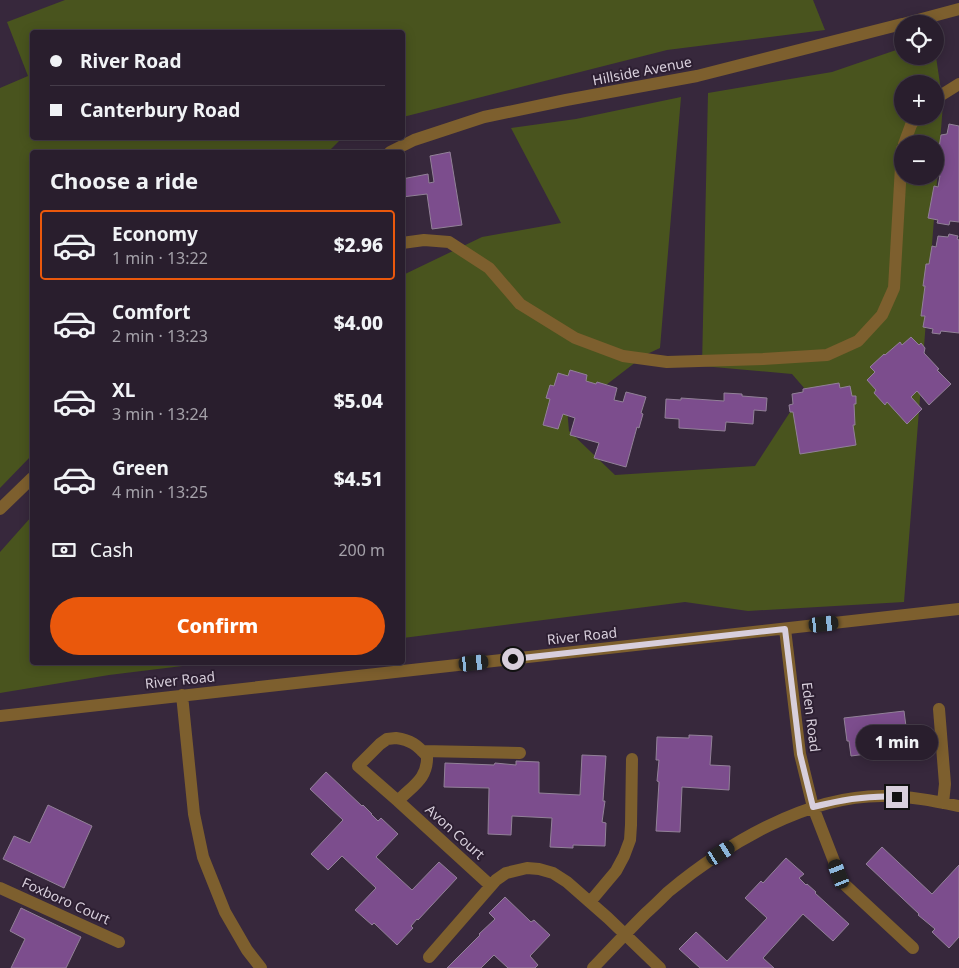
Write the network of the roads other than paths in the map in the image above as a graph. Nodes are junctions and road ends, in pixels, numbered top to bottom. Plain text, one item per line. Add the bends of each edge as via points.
1 (959, 9) edge
2 (937, 15) edge
3 (894, 26) edge
4 (959, 84) edge
5 (944, 93) edge
6 (394, 150) edge
7 (900, 185) edge
8 (405, 243) edge
9 (30, 480) edge
10 (0, 509) edge
11 (959, 609) edge
12 (785, 629) junction
13 (182, 695) junction
14 (939, 709) dead end
15 (0, 716) edge
16 (422, 751) junction
17 (520, 753) dead end
18 (632, 759) dead end
19 (398, 801) junction
20 (943, 803) junction
21 (959, 806) edge
22 (813, 807) junction
23 (491, 886) junction
24 (0, 888) edge
25 (590, 902) junction
26 (625, 934) junction
27 (119, 942) dead end
28 (913, 948) dead end
29 (429, 957) dead end
30 (262, 968) edge
31 (593, 968) edge
32 (660, 968) edge

1 - 2 street, Hillside Avenue
3 - 6 street, Hillside Avenue via 697,76 484,117 414,140
4 - 5 street
7 - 8 street via 894,288 882,315 858,341 827,355 667,362 623,356 575,338 520,304 489,268 450,242
9 - 10 street
11 - 12 street, River Road
12 - 13 street, River Road
12 - 22 street, Eden Road via 800,754
13 - 15 street, River Road
13 - 30 street via 194,814 203,857 225,912 247,950
14 - 20 street via 945,784
16 - 17 street
16 - 19 street via 427,756 424,774
16 - 19 street, Avon Court via 405,739 387,740 358,766
18 - 25 street via 630,840 616,871
19 - 23 street, Avon Court
20 - 21 street
20 - 22 street via 882,796
22 - 26 street via 750,836 707,862
22 - 28 street, Eden Road via 844,884
23 - 25 street via 506,872 539,869 553,872
23 - 29 street
24 - 27 street, Foxboro Court
25 - 26 street
26 - 31 street
26 - 32 street

